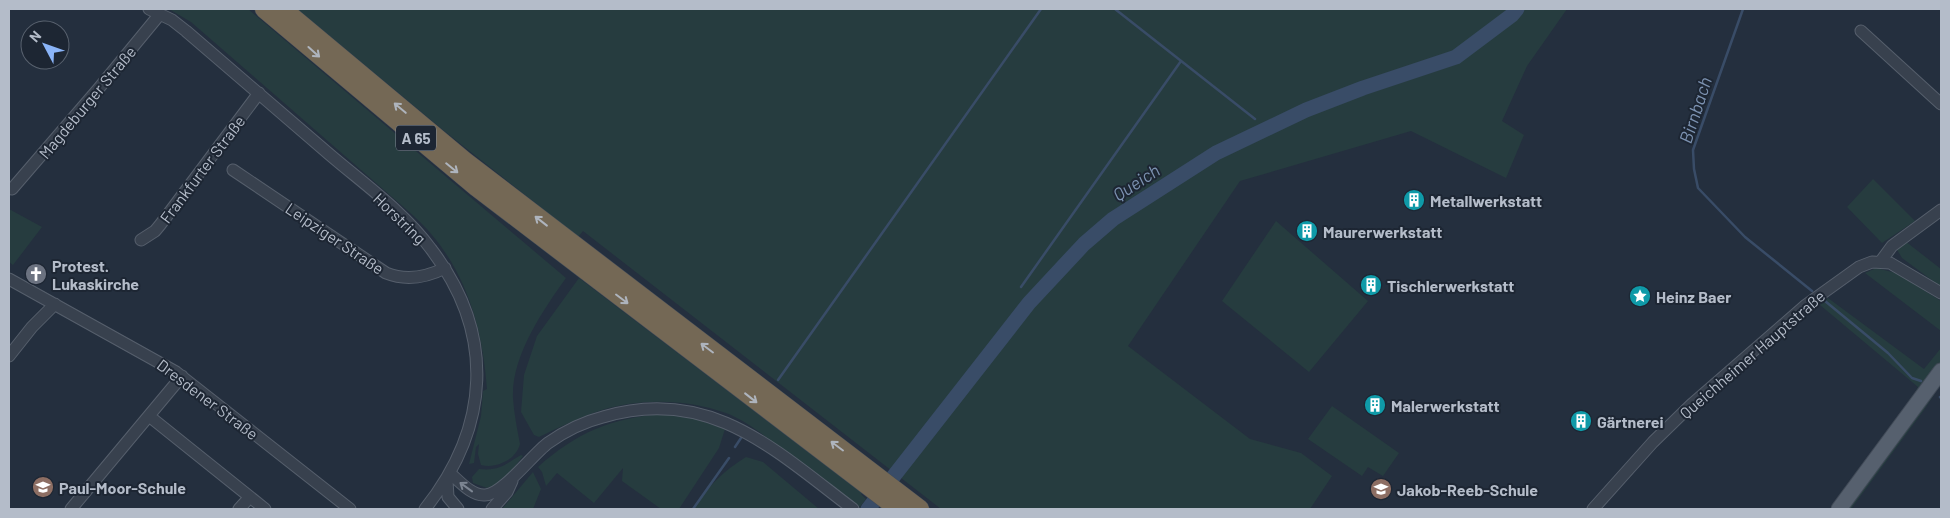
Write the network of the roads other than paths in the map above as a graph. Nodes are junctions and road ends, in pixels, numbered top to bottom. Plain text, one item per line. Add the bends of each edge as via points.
1 (149, 9) edge
2 (264, 9) edge
3 (283, 9) edge
4 (160, 14) junction
5 (1861, 31) dead end
6 (259, 93) junction
7 (1941, 104) edge
8 (233, 170) dead end
9 (12, 189) dead end
10 (1941, 210) edge
11 (141, 240) dead end
12 (1881, 261) junction
13 (445, 268) junction
14 (9, 279) edge
15 (1941, 293) edge
16 (55, 304) junction
17 (9, 356) edge
18 (1941, 371) edge
19 (182, 376) junction
20 (149, 416) junction
21 (516, 474) junction
22 (449, 477) junction
23 (871, 481) junction
24 (250, 497) junction
25 (897, 503) edge
26 (72, 509) edge
27 (239, 509) edge
28 (265, 509) edge
29 (350, 509) edge
30 (425, 509) edge
31 (458, 509) edge
32 (492, 509) edge
33 (853, 509) edge
34 (920, 509) edge
35 (1593, 509) edge
36 (1840, 509) edge

1 - 4 street, Horstring
2 -> 23 highway, A 65 via 476,187
23 -> 3 highway, A 65 via 472,167
4 - 6 street, Horstring via 186,31
4 - 9 street, Magdeburger Straße
5 - 7 street
6 - 11 street, Frankfurter Straße via 160,225
6 - 13 street, Horstring via 399,215
8 - 13 street, Leipziger Straße via 386,273 400,279 418,278
10 - 12 street via 1899,240
12 - 15 street via 1893,264
12 - 35 street, Queichheimer Hauptstraße via 1859,267 1792,317 1679,416
13 - 22 street, Horstring via 468,316 477,369 471,422
14 - 16 street, Dresdener Straße
16 - 17 street
16 - 19 street, Dresdener Straße
18 - 36 main road
19 - 20 street
19 - 29 street, Dresdener Straße
20 - 24 street
20 - 26 street
21 -> 22 street via 496,492 484,495
21 - 32 street via 507,492
21 - 33 street via 541,448 564,432 602,417 664,408 698,413 755,437
22 - 30 street, Horstring
22 - 31 street via 448,497
23 - 25 highway, A 65
24 - 27 street
24 - 28 street
25 - 34 highway, A 65

